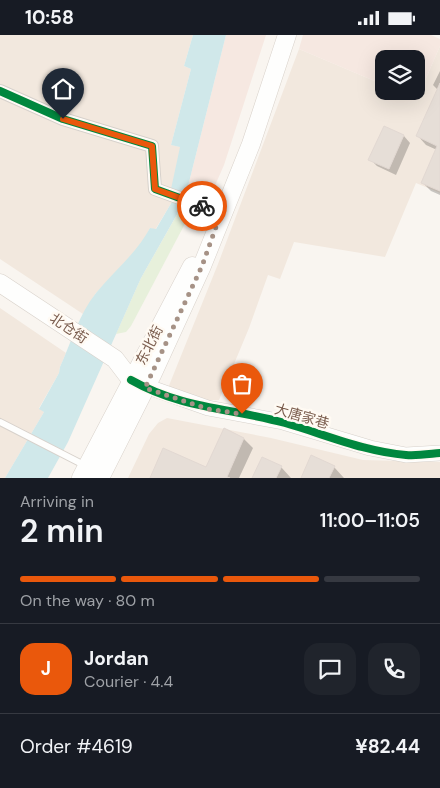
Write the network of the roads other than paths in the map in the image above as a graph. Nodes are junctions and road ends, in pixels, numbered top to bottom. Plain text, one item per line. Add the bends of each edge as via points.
1 (288, 35) edge
2 (0, 91) edge
3 (221, 213) junction
4 (0, 283) edge
5 (138, 384) junction
6 (0, 422) edge
7 (440, 453) edge
8 (89, 474) edge

1 - 3 main road, 东北街 via 251,144
2 - 3 street via 63,119 152,146 155,189
3 - 5 main road, 东北街
4 - 5 main road, 北仓街 via 115,359
5 - 7 street, 大唐家巷 via 208,409 283,422 379,450 406,455
5 - 8 main road, 东北街
6 - 8 lane via 67,458

